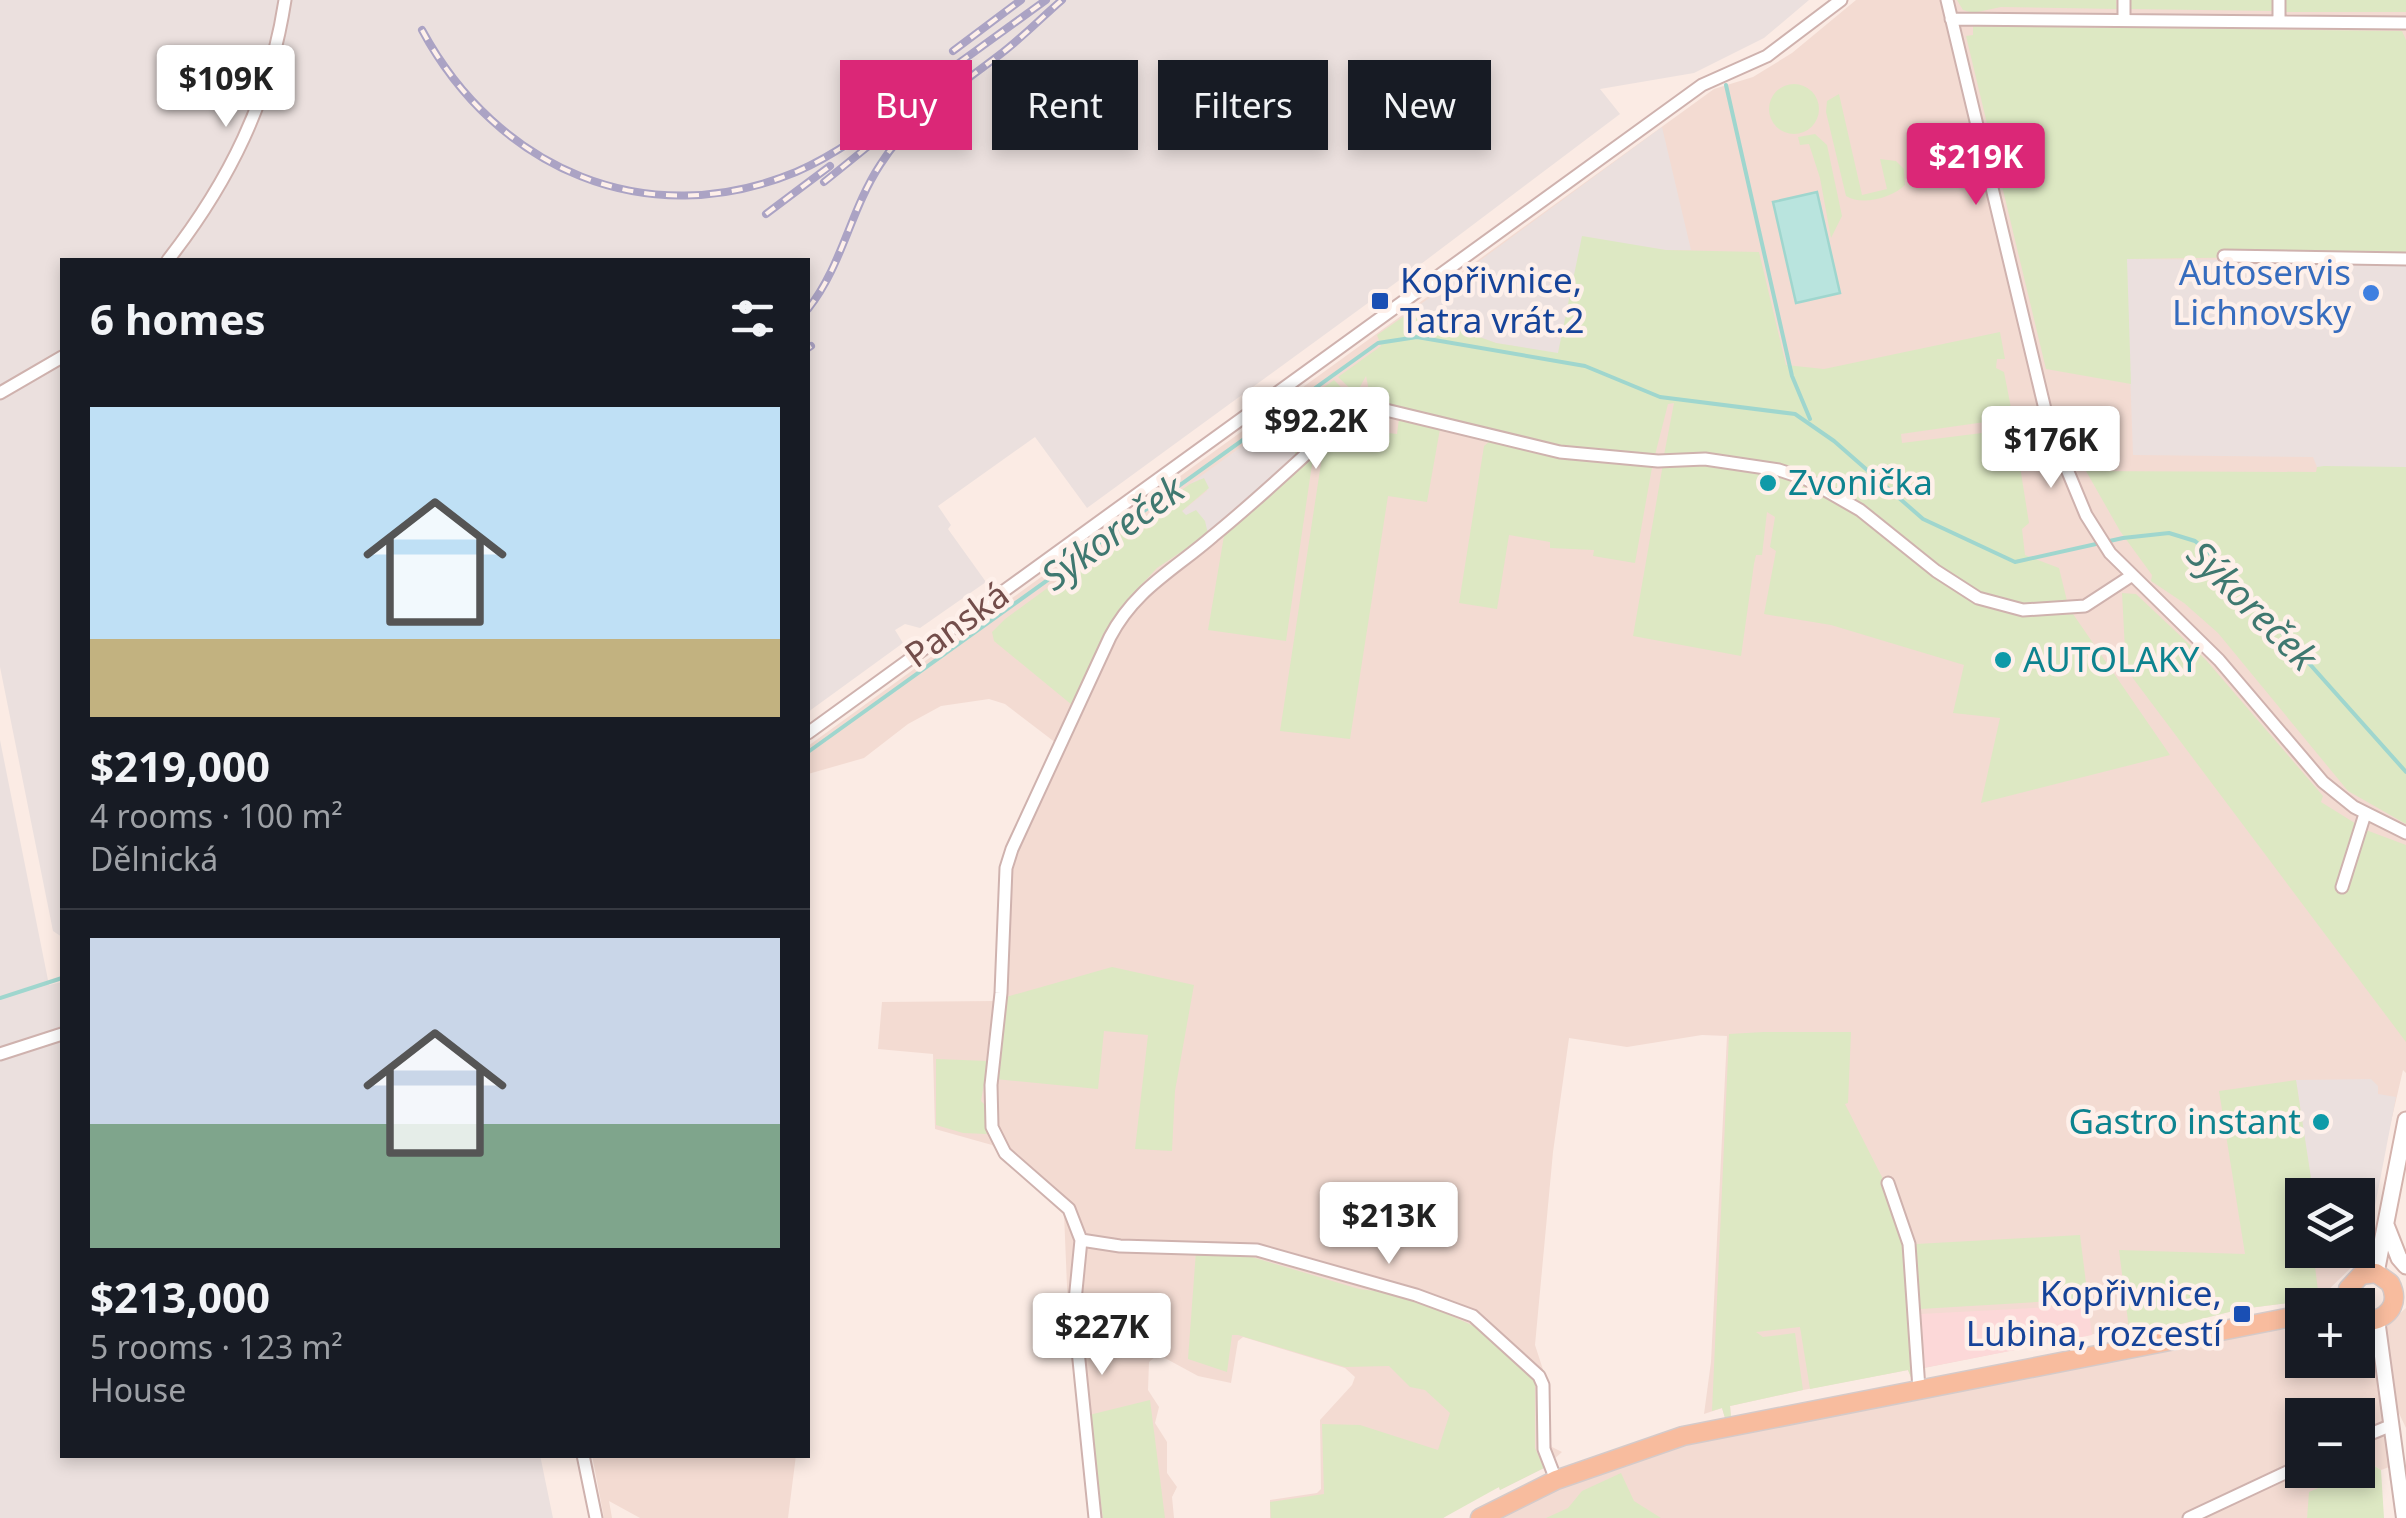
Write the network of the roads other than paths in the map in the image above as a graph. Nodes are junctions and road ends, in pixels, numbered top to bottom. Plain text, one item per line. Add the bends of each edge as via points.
1 (285, 0) edge
2 (1840, 0) edge
3 (1948, 0) edge
4 (2124, 0) edge
5 (2279, 0) edge
6 (2124, 18) junction
7 (1951, 19) junction
8 (2279, 20) junction
9 (2406, 23) edge
10 (2224, 256) dead end
11 (170, 258) edge
12 (2406, 259) edge
13 (60, 358) edge
14 (0, 393) edge
15 (2131, 576) junction
16 (810, 732) edge
17 (2365, 814) junction
18 (2406, 834) edge
19 (2342, 887) dead end
20 (60, 1035) edge
21 (0, 1054) edge
22 (2406, 1120) edge
23 (1888, 1182) dead end
24 (2385, 1224) junction
25 (1081, 1240) junction
26 (2406, 1266) edge
27 (2376, 1274) junction
28 (2348, 1288) edge
29 (2400, 1298) edge
30 (2285, 1318) edge
31 (2377, 1320) joint
32 (1919, 1389) junction
33 (2392, 1425) junction
34 (2375, 1432) edge
35 (584, 1458) edge
36 (2285, 1473) edge
37 (1556, 1480) junction
38 (1499, 1513) edge
39 (596, 1518) edge
40 (1094, 1518) edge
41 (1480, 1518) edge
42 (2189, 1518) edge
43 (2404, 1518) edge

1 - 11 street via 276,54 250,128 214,199
2 - 16 street, Panská via 1767,56 1702,85
3 - 7 street
4 - 6 street
5 - 8 street
6 - 7 street
6 - 8 street
7 - 15 street via 2049,426 2072,489
8 - 9 street
10 - 12 street
13 - 14 street
15 - 17 street via 2219,660 2310,769
15 - 25 street via 2084,606 2023,610 1978,598 1860,510 1781,471 1705,459 1588,456 1372,405 1359,408 1126,608 1012,849 990,1085 992,1127 1005,1153 1069,1210
17 - 18 street
17 - 19 street
20 - 21 street
22 - 24 main road
23 - 32 street via 1910,1244
24 - 26 main road
24 - 27 main road
25 - 37 street via 1257,1250 1473,1316 1539,1376 1544,1448
25 - 40 street via 1074,1312
27 - 28 main road
27 - 29 main road
29 - 31 main road
30 - 32 main road
31 - 33 street
32 - 37 main road via 1683,1436
33 - 34 street
33 - 43 street
35 - 39 street
36 - 42 street
37 - 38 main road
38 - 41 main road

